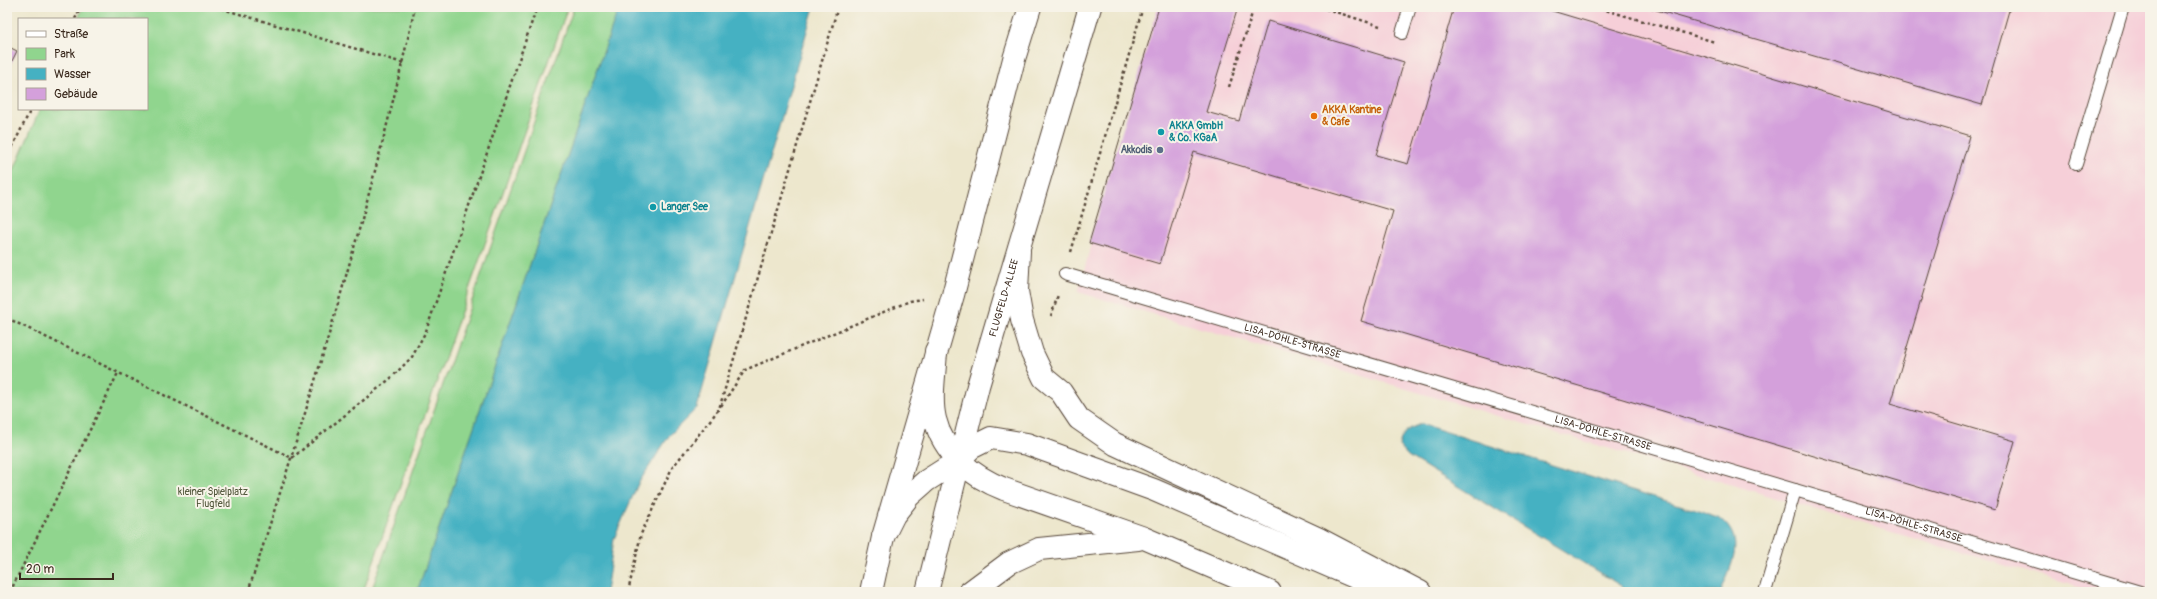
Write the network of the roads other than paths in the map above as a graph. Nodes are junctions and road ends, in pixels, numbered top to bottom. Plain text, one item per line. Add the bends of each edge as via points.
1 (1030, 7) edge
2 (1090, 7) edge
3 (1410, 7) edge
4 (2123, 7) edge
5 (1402, 33) road end
6 (2076, 164) dead end
7 (1020, 252) junction
8 (1065, 274) road end
9 (936, 352) junction
10 (959, 460) junction
11 (1795, 490) junction
12 (883, 537) junction
13 (1144, 538) junction
14 (871, 592) edge
15 (927, 592) edge
16 (970, 592) edge
17 (1270, 592) edge
18 (1389, 592) edge
19 (1420, 592) edge
20 (1765, 592) edge
21 (2140, 592) edge

1 - 9 main road
2 - 7 main road, FLUGFELD-ALLEE
3 - 5 lane
4 - 6 lane
7 - 10 main road, FLUGFELD-ALLEE via 978,386
7 - 19 main road via 1017,291 1032,353 1044,378 1061,392 1079,419 1115,444 1319,539
8 - 11 lane, LISA-DÖHLE-STRASSE
9 - 10 main road via 935,419 945,444
9 - 12 main road
10 - 12 main road via 926,481 909,496 894,515
10 - 13 main road via 968,469 995,486
10 - 15 main road, FLUGFELD-ALLEE
10 - 18 main road via 971,448 991,438 1027,444 1154,490
11 - 20 lane
11 - 21 lane, LISA-DÖHLE-STRASSE
12 - 14 main road
13 - 16 main road via 1039,549 1010,562
13 - 17 main road

